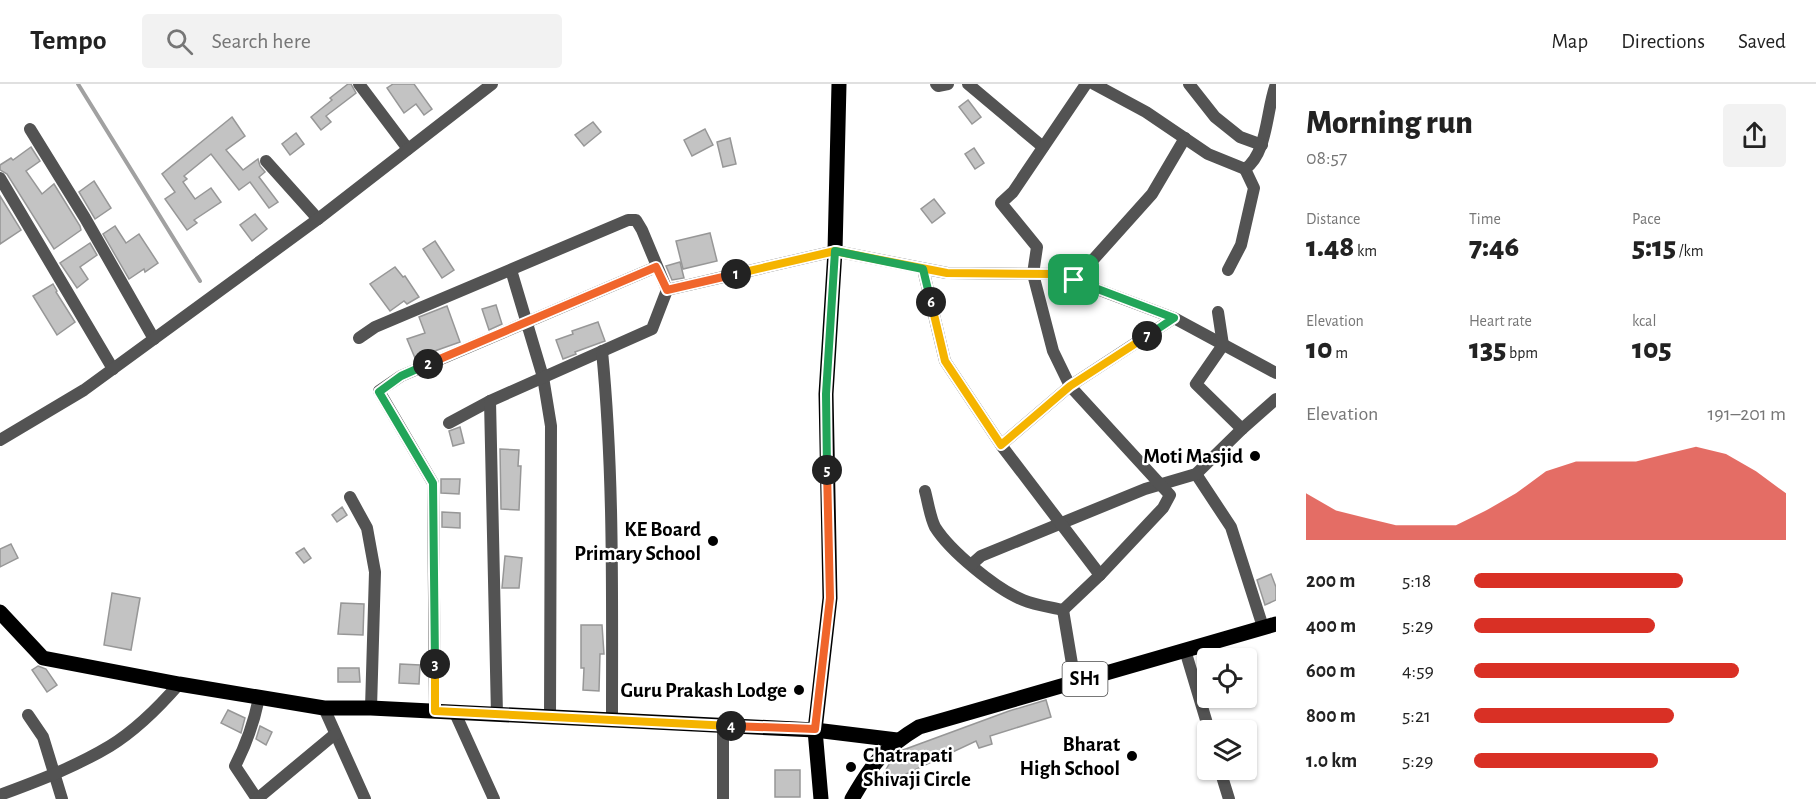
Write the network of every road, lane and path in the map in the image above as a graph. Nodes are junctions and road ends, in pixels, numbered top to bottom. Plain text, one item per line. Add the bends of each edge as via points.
1 (359, 84) edge
2 (839, 84) edge
3 (936, 84) edge
4 (948, 84) edge
5 (968, 84) edge
6 (1086, 84) edge
7 (1094, 84) edge
8 (1189, 84) edge
9 (1276, 84) edge
10 (489, 85) edge
11 (30, 129) dead end
12 (1185, 138) junction
13 (1262, 145) junction
14 (1043, 147) junction
15 (408, 149) junction
16 (266, 161) dead end
17 (1245, 169) junction
18 (0, 178) edge
19 (318, 219) junction
20 (835, 251) junction
21 (656, 267) junction
22 (923, 269) junction
23 (511, 270) junction
24 (1228, 270) dead end
25 (1033, 274) junction
26 (1074, 280) junction
27 (667, 290) junction
28 (1218, 312) dead end
29 (1174, 318) junction
30 (526, 322) junction
31 (359, 338) dead end
32 (154, 339) junction
33 (1223, 345) junction
34 (602, 351) junction
35 (113, 369) junction
36 (1276, 373) edge
37 (543, 377) junction
38 (1070, 386) junction
39 (1276, 399) edge
40 (490, 401) junction
41 (449, 423) dead end
42 (1242, 429) junction
43 (0, 440) edge
44 (1001, 445) junction
45 (1196, 474) junction
46 (1161, 486) junction
47 (925, 491) dead end
48 (350, 497) dead end
49 (1061, 525) junction
50 (972, 564) junction
51 (1100, 575) junction
52 (1063, 610) junction
53 (0, 612) edge
54 (1269, 626) edge
55 (1185, 650) junction
56 (1075, 682) junction
57 (179, 684) junction
58 (259, 698) junction
59 (324, 708) junction
60 (371, 708) junction
61 (435, 711) junction
62 (455, 713) junction
63 (28, 715) dead end
64 (497, 715) junction
65 (550, 717) junction
66 (612, 720) junction
67 (1206, 720) edge
68 (723, 725) junction
69 (815, 729) junction
70 (335, 734) junction
71 (897, 740) junction
72 (54, 775) junction
73 (1223, 780) edge
74 (0, 795) edge
75 (62, 799) edge
76 (257, 799) edge
77 (365, 799) edge
78 (494, 799) edge
79 (723, 799) edge
80 (821, 799) edge
81 (852, 799) edge
82 (1229, 799) edge

1 - 15 street
2 - 20 main road
3 - 4 street
5 - 14 street
6 - 14 street
7 - 12 street
8 - 13 street via 1215,117 1240,137
9 - 13 street
10 - 15 street
11 - 32 street
12 - 17 street via 1208,154
12 - 26 street via 1152,195
13 - 17 street via 1255,162
14 - 25 street via 1013,192 1001,202 1037,247
15 - 19 street
16 - 19 street
17 - 24 street via 1254,188 1241,245
18 - 35 street
19 - 32 street
20 - 22 street
20 - 27 street
20 - 69 main road via 826,394 830,598
21 - 23 street via 642,230 636,220 628,220
21 - 27 street
21 - 30 street
22 - 25 street
22 - 44 street via 945,361
23 - 30 street
23 - 31 street via 375,327
25 - 26 street via 1057,274
25 - 38 street via 1053,351
26 - 29 street
27 - 34 street via 652,329
28 - 33 street
29 - 33 street
29 - 38 street
30 - 37 street
30 - 61 street via 401,376 379,392 433,483
32 - 35 street
33 - 36 street
33 - 42 street via 1196,384
34 - 37 street
34 - 66 street via 611,492
35 - 43 street
37 - 40 street
37 - 65 street via 551,426
38 - 44 street
38 - 46 street
39 - 42 street
40 - 41 street
40 - 64 street
42 - 45 street
44 - 49 street
45 - 46 street
45 - 54 street via 1231,527
46 - 49 street via 1145,489
46 - 51 street via 1170,495 1163,508
47 - 50 street via 935,526 962,559
48 - 60 street via 367,528 375,572
49 - 50 street via 981,556
49 - 51 street
50 - 52 street via 979,573 1022,599
51 - 52 street
52 - 56 street
53 - 57 main road via 43,658
54 - 55 main road, SH1
55 - 56 main road, SH1
55 - 67 street
56 - 71 main road, SH1 via 919,727
57 - 58 main road
57 - 72 street via 156,710 111,746
58 - 59 main road
58 - 76 street via 254,723 235,766
59 - 60 main road
59 - 70 street
60 - 61 main road
61 - 62 main road
62 - 64 main road
62 - 78 street
63 - 72 street via 42,737
64 - 65 main road
65 - 66 main road
66 - 68 main road
68 - 69 main road
68 - 79 street
69 - 71 main road
69 - 80 main road
70 - 76 street
70 - 77 street
71 - 81 main road, SH1 via 872,765
72 - 74 street
72 - 75 street
73 - 82 street

